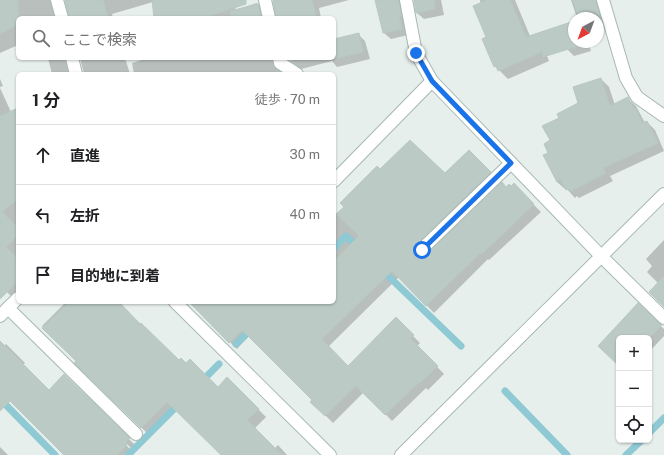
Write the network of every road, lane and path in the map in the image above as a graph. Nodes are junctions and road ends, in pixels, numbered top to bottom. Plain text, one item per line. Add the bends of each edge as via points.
1 (57, 0) edge
2 (264, 0) edge
3 (406, 0) edge
4 (603, 0) edge
5 (61, 16) edge
6 (268, 16) edge
7 (72, 60) edge
8 (279, 60) edge
9 (76, 72) edge
10 (294, 72) edge
11 (432, 81) junction
12 (664, 116) edge
13 (511, 163) junction
14 (336, 179) edge
15 (664, 194) edge
16 (422, 250) dead end
17 (601, 256) junction
18 (16, 300) edge
19 (177, 304) edge
20 (4, 309) edge
21 (664, 318) edge
22 (136, 434) dead end
23 (330, 455) edge
24 (401, 455) edge

1 - 5 street
2 - 6 street
3 - 11 street via 416,53
4 - 12 street via 626,78 637,97
7 - 9 street
8 - 10 street
11 - 13 street
11 - 14 street
13 - 16 street
13 - 17 street
15 - 17 street
17 - 21 street
17 - 24 street
18 - 20 street
19 - 23 street
20 - 22 street

